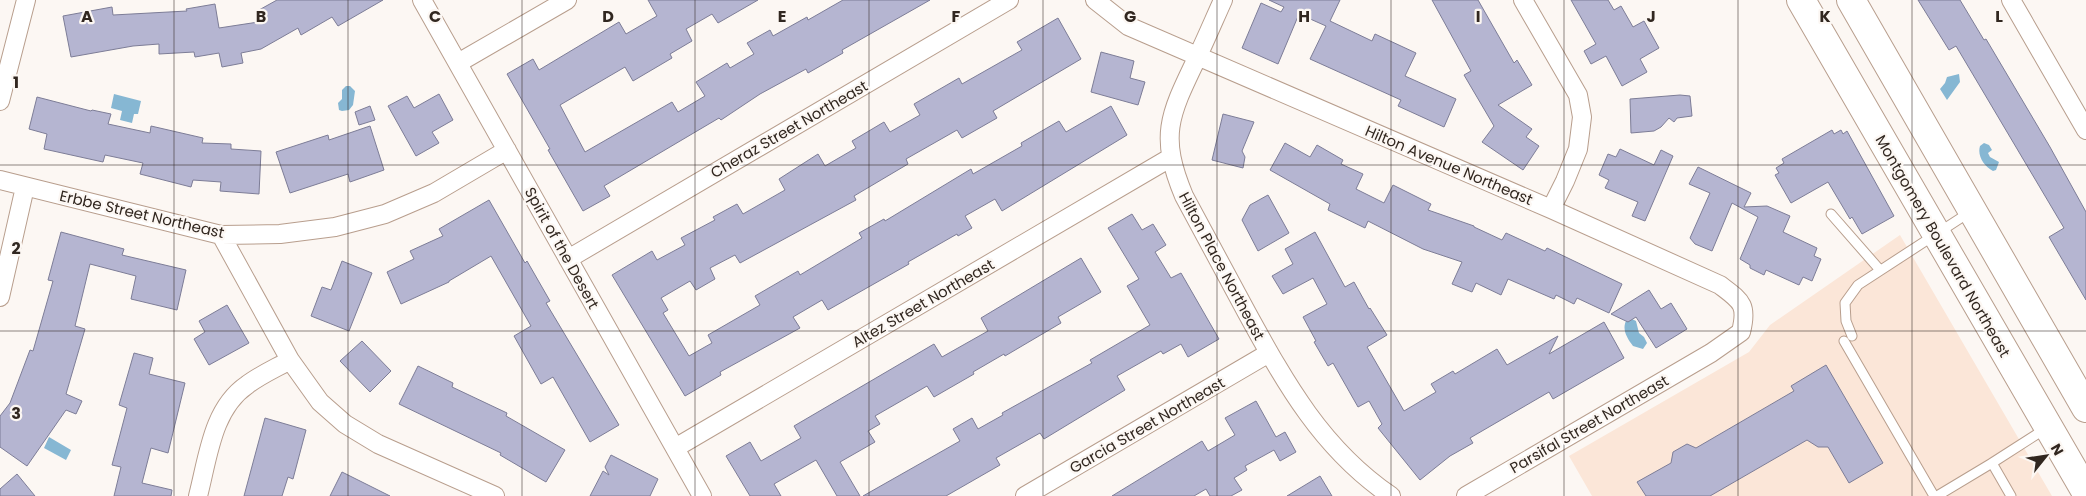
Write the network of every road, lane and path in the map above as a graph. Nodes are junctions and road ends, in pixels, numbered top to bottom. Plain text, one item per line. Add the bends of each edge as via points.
1 (26, 0) edge
2 (422, 0) edge
3 (567, 0) edge
4 (1010, 0) edge
5 (1095, 0) edge
6 (1222, 0) edge
7 (1524, 0) edge
8 (1801, 0) edge
9 (1851, 0) edge
10 (2011, 0) edge
11 (1198, 56) junction
12 (458, 63) junction
13 (0, 101) edge
14 (2086, 130) edge
15 (507, 150) junction
16 (1170, 158) junction
17 (0, 180) edge
18 (25, 187) junction
19 (1551, 209) junction
20 (1972, 210) junction
21 (1831, 214) dead end
22 (1935, 233) junction
23 (221, 235) junction
24 (568, 259) junction
25 (1880, 270) junction
26 (0, 297) edge
27 (1852, 336) dead end
28 (1844, 341) dead end
29 (1269, 353) junction
30 (1711, 353) joint
31 (290, 360) junction
32 (2086, 408) edge
33 (2048, 427) junction
34 (675, 448) junction
35 (1992, 463) junction
36 (2086, 492) edge
37 (198, 496) edge
38 (495, 496) edge
39 (702, 496) edge
40 (1025, 496) edge
41 (1391, 496) edge
42 (1466, 496) edge
43 (1935, 496) edge
44 (2011, 496) edge

1 - 13 street
2 - 12 street, Spirit of the Desert
3 - 12 street
4 - 24 street, Cheraz Street Northeast
5 - 11 street, Hilton Avenue Northeast via 1128,26
6 - 11 street, Hilton Place Northeast
7 - 19 street via 1578,95 1582,117 1578,149
8 - 22 main road, Montgomery Boulevard Northeast
9 - 20 main road
10 - 14 street
11 - 16 street, Hilton Place Northeast via 1172,112
11 - 19 street, Hilton Avenue Northeast
12 - 15 street, Spirit of the Desert
15 - 23 street, Erbbe Street Northeast via 434,193 385,214 335,227 289,233
15 - 24 street, Spirit of the Desert
16 - 29 street, Hilton Place Northeast via 1184,196
16 - 34 street, Altez Street Northeast
17 - 18 street, Erbbe Street Northeast
18 - 23 street, Erbbe Street Northeast
18 - 26 street
19 - 30 street, Hilton Avenue Northeast via 1720,284 1738,299 1746,314 1742,332
20 - 22 lane
20 - 32 main road
21 - 25 lane
22 - 25 lane
22 - 33 main road, Montgomery Boulevard Northeast
23 - 31 street
24 - 34 street, Spirit of the Desert
25 - 27 lane via 1858,285 1844,303
28 - 43 lane
29 - 40 street, Garcia Street Northeast
29 - 41 street, Hilton Place Northeast via 1321,432 1367,480
30 - 42 street, Parsifal Street Northeast
31 - 37 street via 246,385 229,401 215,430
31 - 38 street via 320,402 344,424 378,444
33 - 35 lane
33 - 36 main road, Montgomery Boulevard Northeast
34 - 39 street, Spirit of the Desert
35 - 43 lane
35 - 44 lane

